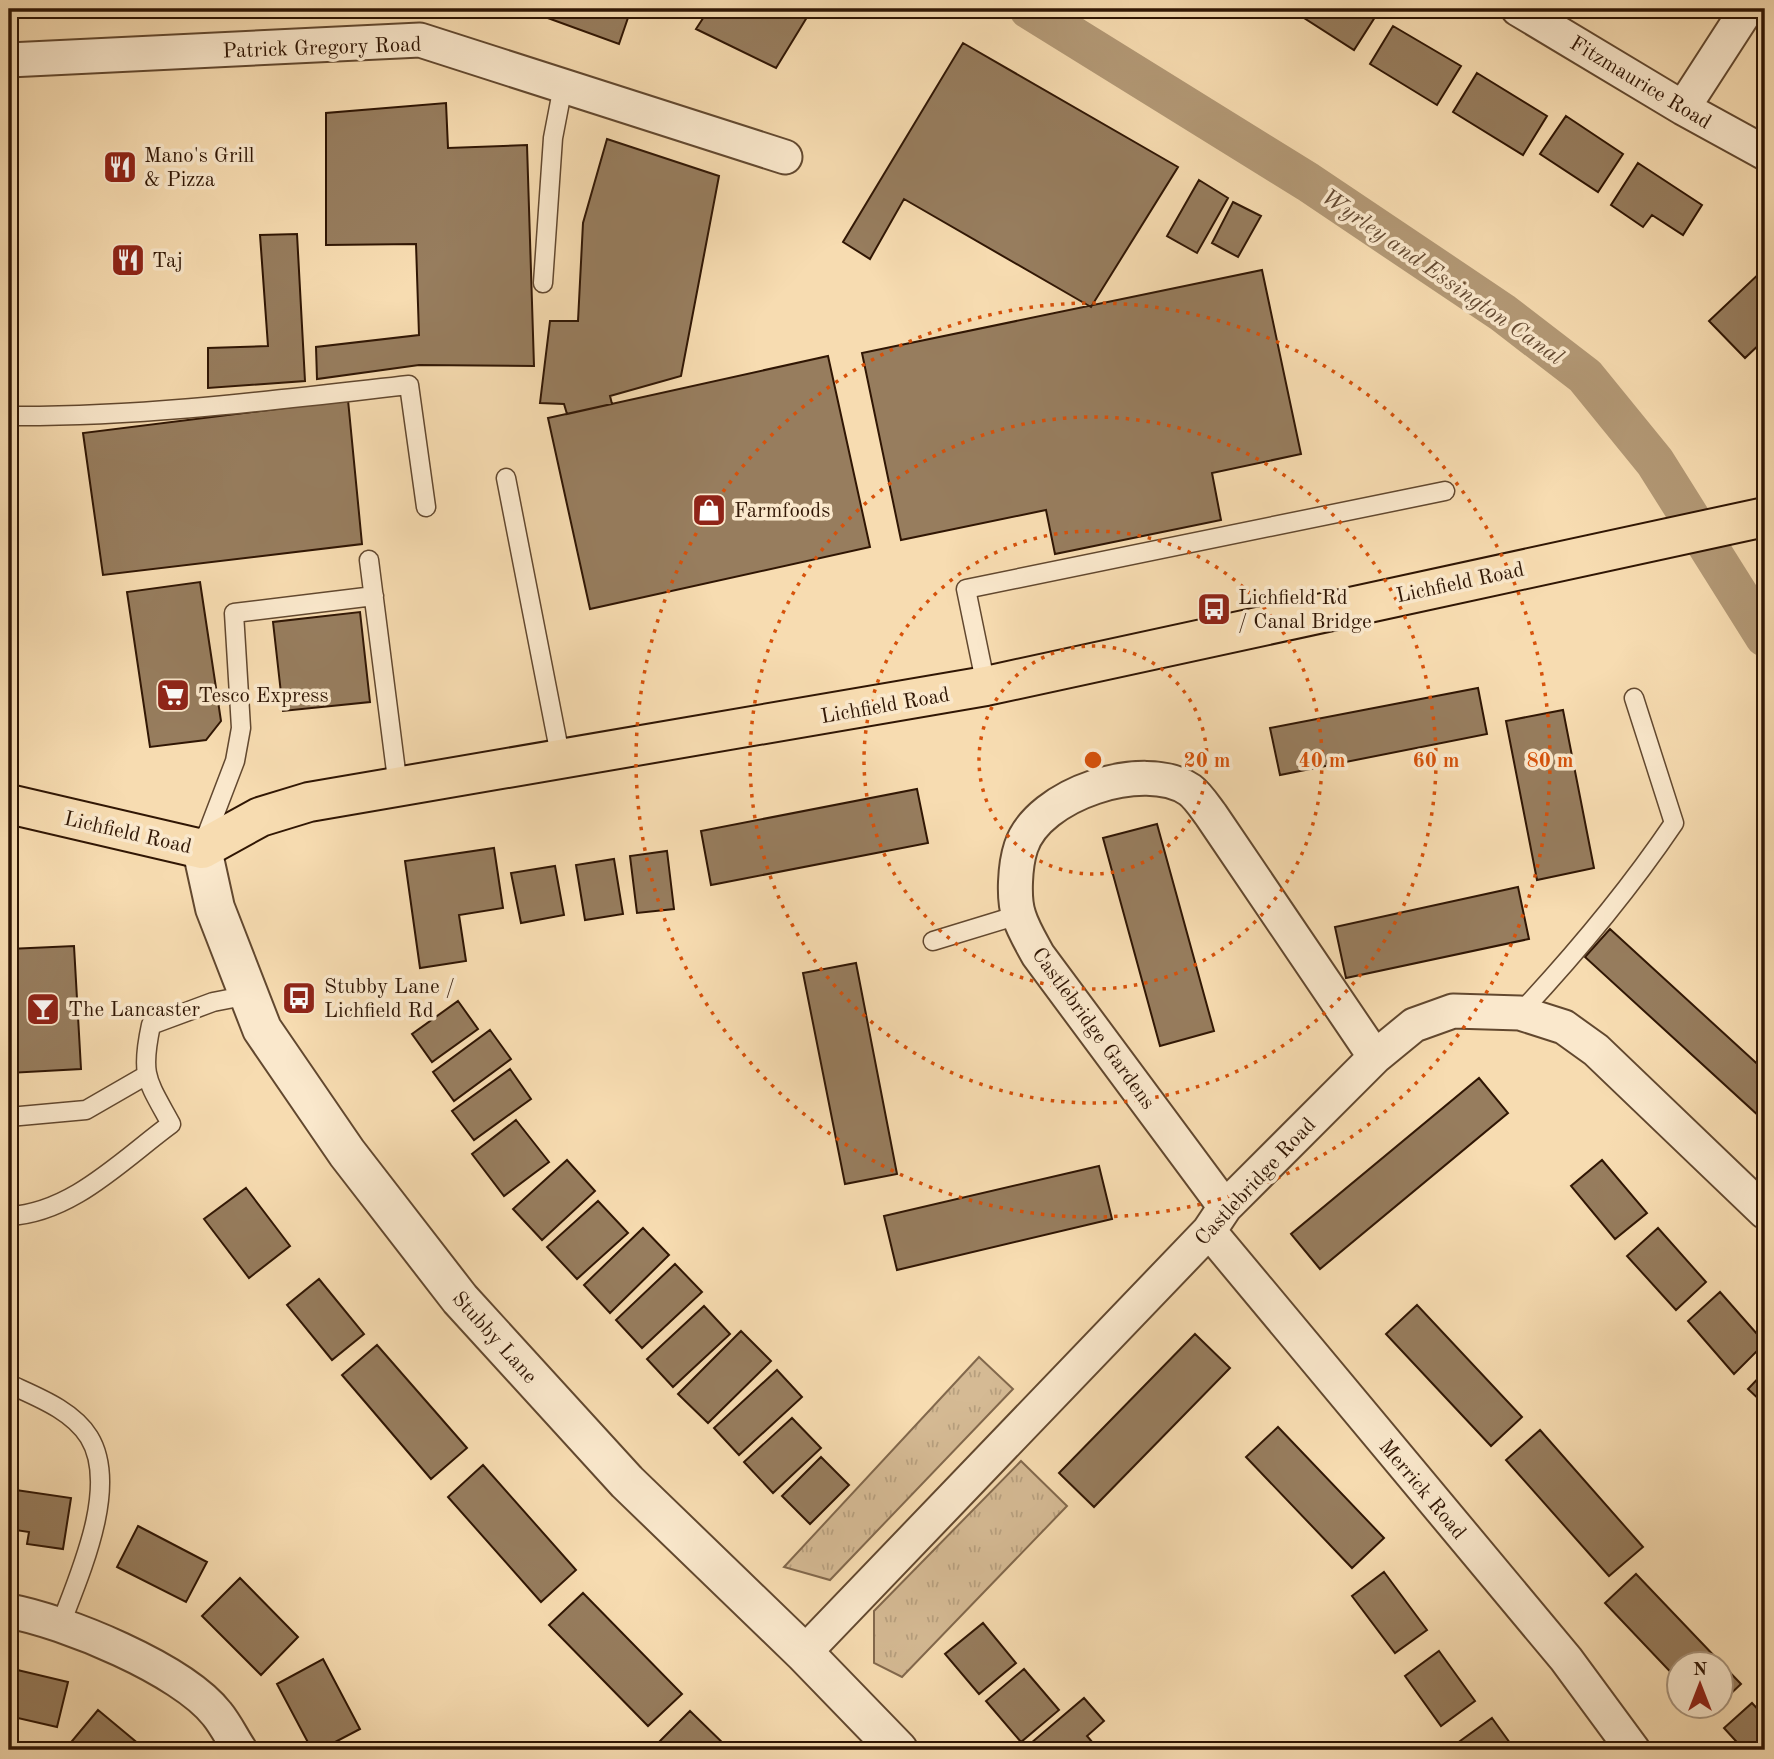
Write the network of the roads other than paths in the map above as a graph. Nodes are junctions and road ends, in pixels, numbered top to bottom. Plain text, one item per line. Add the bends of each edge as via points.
1 (1518, 9) edge
2 (1747, 9) edge
3 (9, 60) edge
4 (562, 86) junction
5 (1683, 108) junction
6 (1765, 153) edge
7 (785, 157) dead end
8 (543, 283) dead end
9 (9, 416) edge
10 (506, 478) dead end
11 (1445, 491) dead end
12 (426, 507) dead end
13 (1765, 517) edge
14 (369, 560) dead end
15 (374, 596) junction
16 (986, 686) junction
17 (1634, 698) dead end
18 (561, 760) junction
19 (398, 787) junction
20 (9, 804) edge
21 (202, 849) junction
22 (1018, 915) junction
23 (933, 941) dead end
24 (249, 995) junction
25 (1520, 1013) junction
26 (1375, 1056) junction
27 (145, 1076) junction
28 (9, 1117) edge
29 (1765, 1212) edge
30 (9, 1216) edge
31 (1217, 1219) junction
32 (9, 1384) edge
33 (9, 1611) edge
34 (60, 1626) junction
35 (804, 1653) junction
36 (240, 1750) edge
37 (898, 1750) edge
38 (1633, 1750) edge

1 - 5 street, Fitzmaurice Road
2 - 5 street
3 - 4 street, Patrick Gregory Road via 421,40
4 - 7 street, Patrick Gregory Road
4 - 8 lane via 553,138
5 - 6 street, Fitzmaurice Road
9 - 12 lane via 178,410 409,385
10 - 18 lane
11 - 16 lane via 966,589
13 - 16 main road, Lichfield Road
14 - 15 lane
15 - 19 lane
15 - 21 lane via 234,613 241,728 235,761
16 - 18 main road, Lichfield Road
17 - 25 lane via 1674,822 1584,945
18 - 19 main road, Lichfield Road
19 - 21 main road, Lichfield Road via 309,802 260,817
20 - 21 main road, Lichfield Road
21 - 24 street, Stubby Lane via 215,908
22 - 23 lane
22 - 26 street, Castlebridge Gardens via 1021,847 1037,819 1062,800 1105,784 1162,779 1191,791 1211,815
22 - 31 street, Castlebridge Gardens via 1038,955
24 - 27 lane via 213,1002 151,1025
24 - 35 street, Stubby Lane via 262,1028 347,1153 460,1300 627,1482
25 - 26 street, Castlebridge Road via 1452,1011 1414,1025
25 - 29 street, Castlebridge Road via 1564,1027 1596,1049
26 - 31 street, Castlebridge Road
27 - 28 lane via 86,1110
27 - 30 lane via 171,1124 67,1202 32,1215
31 - 35 street, Castlebridge Road
31 - 38 street, Merrick Road
32 - 34 lane via 71,1416 89,1437 96,1455 99,1482 93,1532
33 - 34 street
34 - 36 street via 159,1666 216,1712
35 - 37 street, Stubby Lane

